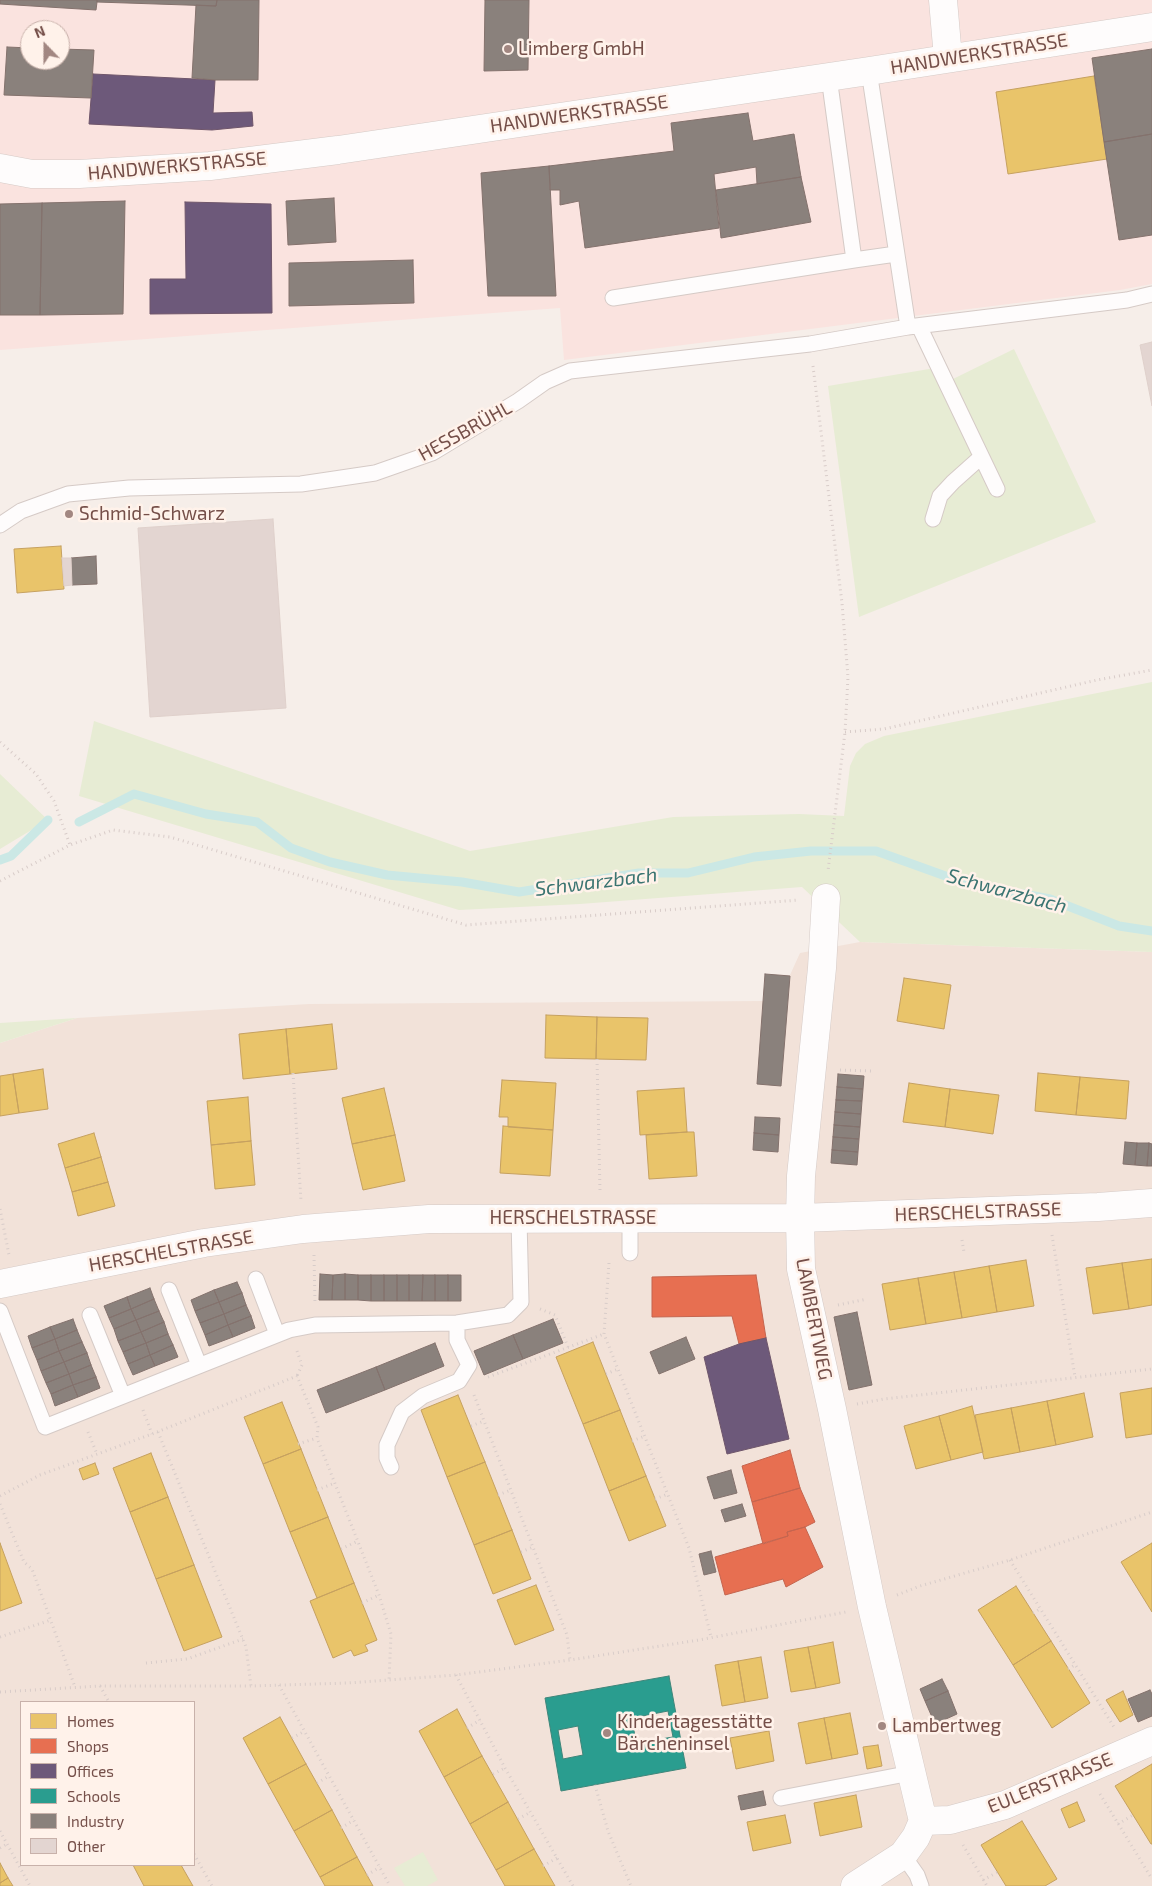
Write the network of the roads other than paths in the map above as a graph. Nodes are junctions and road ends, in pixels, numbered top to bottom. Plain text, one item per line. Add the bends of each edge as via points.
1 (943, 0) edge
2 (1152, 27) edge
3 (948, 58) junction
4 (869, 72) junction
5 (829, 77) junction
6 (1, 167) edge
7 (896, 254) junction
8 (854, 260) junction
9 (1152, 294) edge
10 (612, 298) dead end
11 (913, 326) junction
12 (982, 457) junction
13 (997, 489) dead end
14 (933, 519) dead end
15 (0, 524) edge
16 (826, 898) road end
17 (1152, 1203) edge
18 (800, 1218) junction
19 (519, 1219) junction
20 (630, 1219) junction
21 (630, 1253) dead end
22 (256, 1279) dead end
23 (7, 1282) edge
24 (170, 1290) dead end
25 (0, 1311) edge
26 (90, 1315) dead end
27 (457, 1323) junction
28 (284, 1332) junction
29 (199, 1366) junction
30 (123, 1396) junction
31 (392, 1467) dead end
32 (1140, 1746) edge
33 (911, 1773) junction
34 (781, 1798) dead end
35 (923, 1821) junction
36 (903, 1855) junction
37 (855, 1886) edge
38 (921, 1886) edge

1 - 3 street
2 - 3 street, HANDWERKSTRASSE
3 - 4 street, HANDWERKSTRASSE
4 - 5 street, HANDWERKSTRASSE
4 - 7 lane
5 - 6 street, HANDWERKSTRASSE via 210,166 79,174 32,174
5 - 8 lane
7 - 8 lane
7 - 11 lane
8 - 10 lane
9 - 11 lane, HESSBRÜHL via 1127,300
11 - 12 lane
11 - 15 lane, HESSBRÜHL via 810,344 570,371 545,382 432,453 375,473 301,484 129,488 68,494 21,511
12 - 13 lane
12 - 14 lane via 940,496
16 - 18 street, LAMBERTWEG
17 - 18 street, HERSCHELSTRASSE
18 - 20 street, HERSCHELSTRASSE
18 - 33 street, LAMBERTWEG via 801,1268 872,1607
19 - 20 street, HERSCHELSTRASSE
19 - 23 street, HERSCHELSTRASSE via 429,1219 308,1229 204,1243
19 - 27 lane via 521,1302 508,1315
20 - 21 lane
22 - 28 lane
24 - 29 lane
25 - 30 lane via 46,1427
26 - 30 lane
27 - 28 lane via 315,1325
27 - 31 lane via 457,1340 469,1365 459,1381 423,1396 402,1412 387,1445 387,1458
28 - 29 lane
29 - 30 lane
32 - 35 street, EULERSTRASSE via 1005,1805 950,1820
33 - 34 lane
33 - 35 street, LAMBERTWEG
35 - 36 street
36 - 37 street
36 - 38 lane

